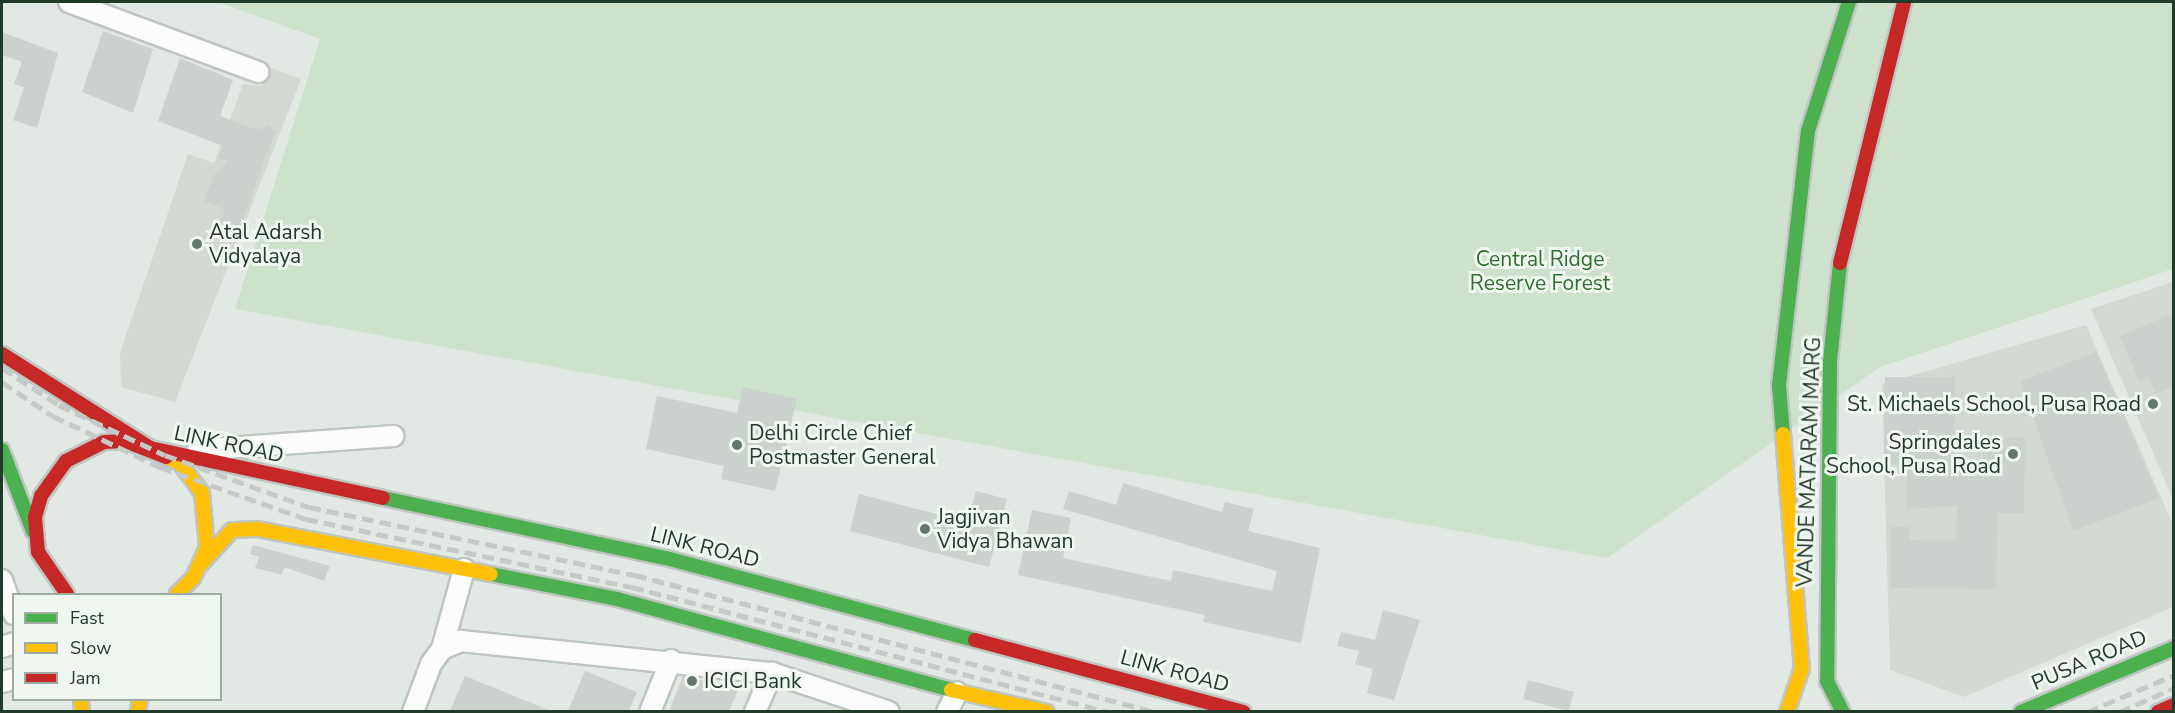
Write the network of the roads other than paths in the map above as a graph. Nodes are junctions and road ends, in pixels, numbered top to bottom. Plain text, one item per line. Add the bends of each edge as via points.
1 (69, 2) edge
2 (1850, 2) edge
3 (1904, 2) edge
4 (258, 72) dead end
5 (2, 354) edge
6 (394, 436) dead end
7 (150, 448) junction
8 (2, 450) edge
9 (7, 477) edge
10 (35, 538) junction
11 (201, 564) junction
12 (464, 569) junction
13 (2, 586) edge
14 (63, 593) edge
15 (179, 593) edge
16 (12, 609) edge
17 (2174, 648) edge
18 (442, 649) junction
19 (671, 660) junction
20 (772, 673) junction
21 (957, 693) junction
22 (2174, 705) edge
23 (859, 707) edge
24 (413, 711) edge
25 (650, 711) edge
26 (755, 711) edge
27 (889, 711) edge
28 (947, 711) edge
29 (1047, 711) edge
30 (1244, 711) edge
31 (1787, 711) edge
32 (1843, 711) edge
33 (2021, 711) edge
34 (2158, 711) edge

1 - 4 street
2 - 31 main road, VANDE MATARAM MARG via 1808,131 1779,385 1802,669
3 - 32 main road, VANDE MATARAM MARG via 1842,241 1830,362 1827,681
5 - 7 main road
6 - 7 street via 212,450
7 - 10 main road via 125,441 104,442 66,461 41,496
7 - 11 main road via 180,463 202,493 209,529
7 - 30 main road, LINK ROAD via 666,558
8 - 9 main road
9 - 10 main road
10 - 14 main road via 43,566
11 - 12 main road via 240,526
11 - 15 main road
12 - 18 street
12 - 21 main road via 617,599
13 - 16 street
17 - 33 main road, PUSA ROAD
18 - 19 street via 478,641
18 - 24 street
19 - 20 street
19 - 25 street
20 - 23 street
20 - 26 street
21 - 28 street
21 - 29 main road
22 - 34 main road
23 - 27 street

